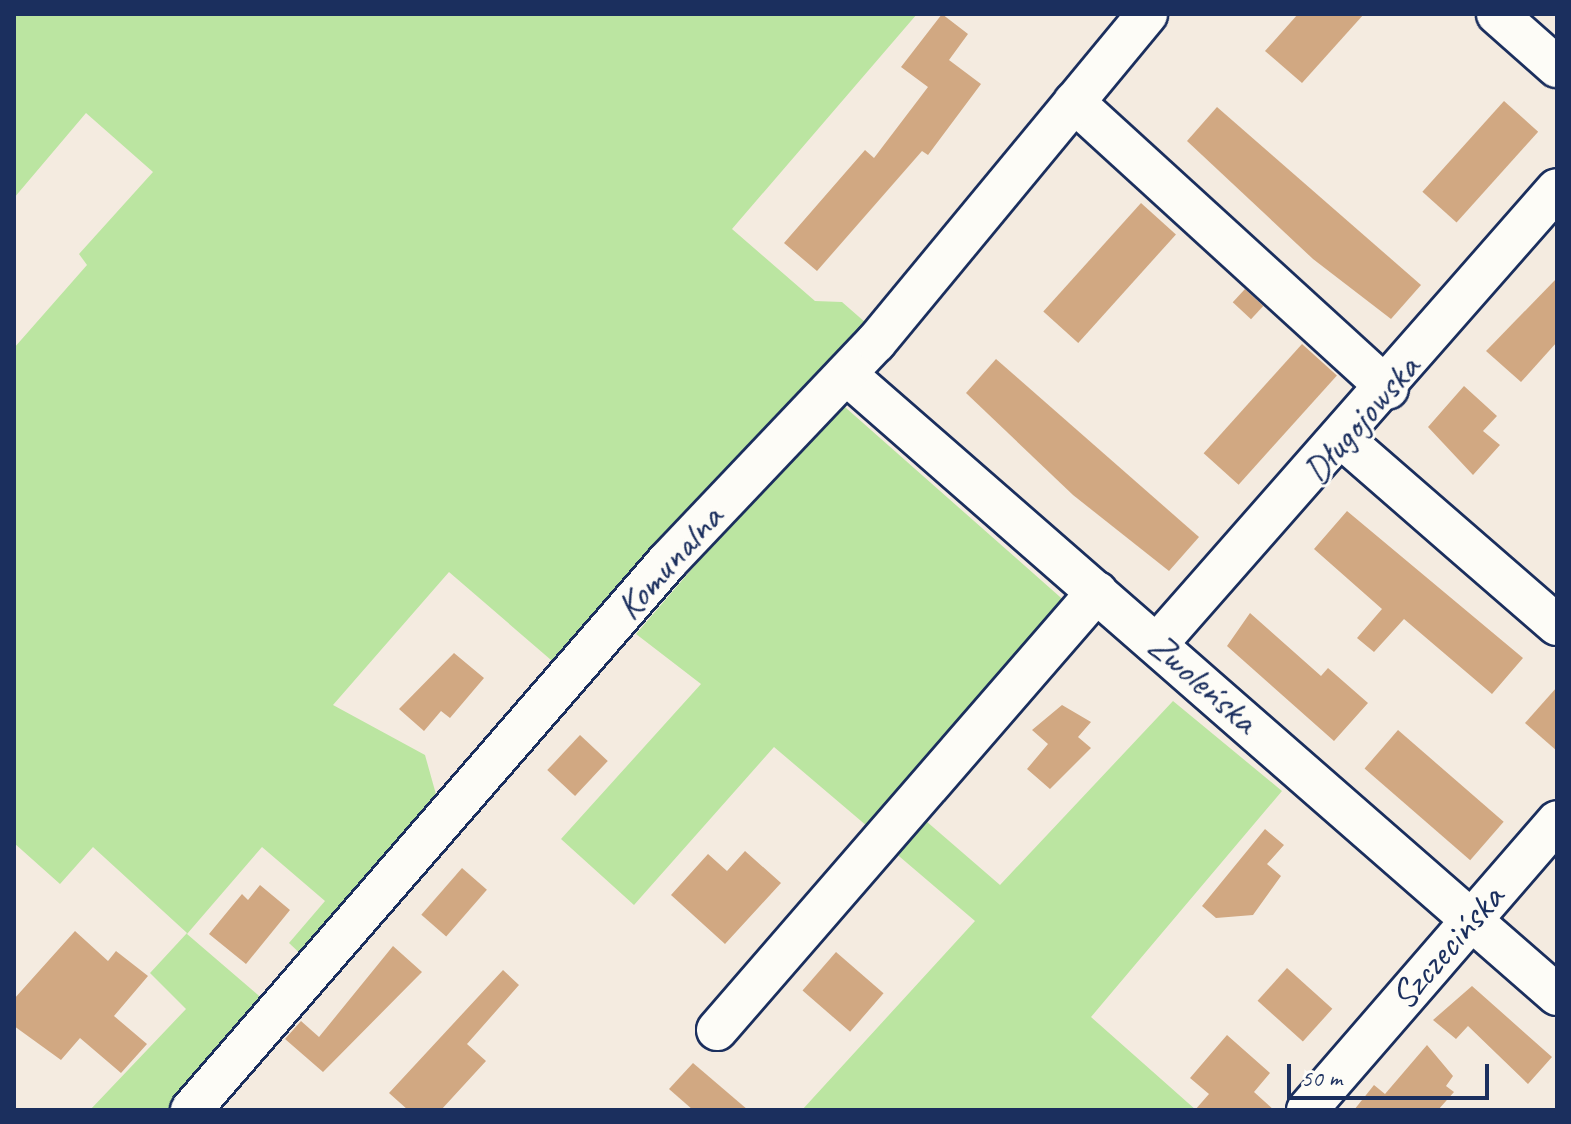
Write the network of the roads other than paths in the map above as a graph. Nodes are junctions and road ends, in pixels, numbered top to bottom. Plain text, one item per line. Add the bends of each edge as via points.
1 (1147, 14) edge
2 (1497, 14) edge
3 (1557, 67) edge
4 (1074, 102) junction
5 (1557, 189) edge
6 (846, 374) junction
7 (1388, 389) junction
8 (1344, 440) junction
9 (1097, 592) junction
10 (1557, 625) edge
11 (1158, 643) junction
12 (1557, 821) edge
13 (1471, 919) junction
14 (1557, 995) edge
15 (717, 1030) dead end
16 (191, 1110) edge
17 (1307, 1110) edge

1 - 4 street, Komunalna
2 - 3 street
4 - 6 street, Komunalna
4 - 7 street
5 - 7 street, Długojowska
6 - 9 street, Zwoleńska
6 - 16 street, Komunalna via 667,562
7 - 8 street, Długojowska
8 - 10 street
8 - 11 street, Długojowska
9 - 11 street, Zwoleńska
9 - 15 street
11 - 13 street, Zwoleńska
12 - 13 street, Szczecińska
13 - 14 street, Zwoleńska
13 - 17 street, Szczecińska

